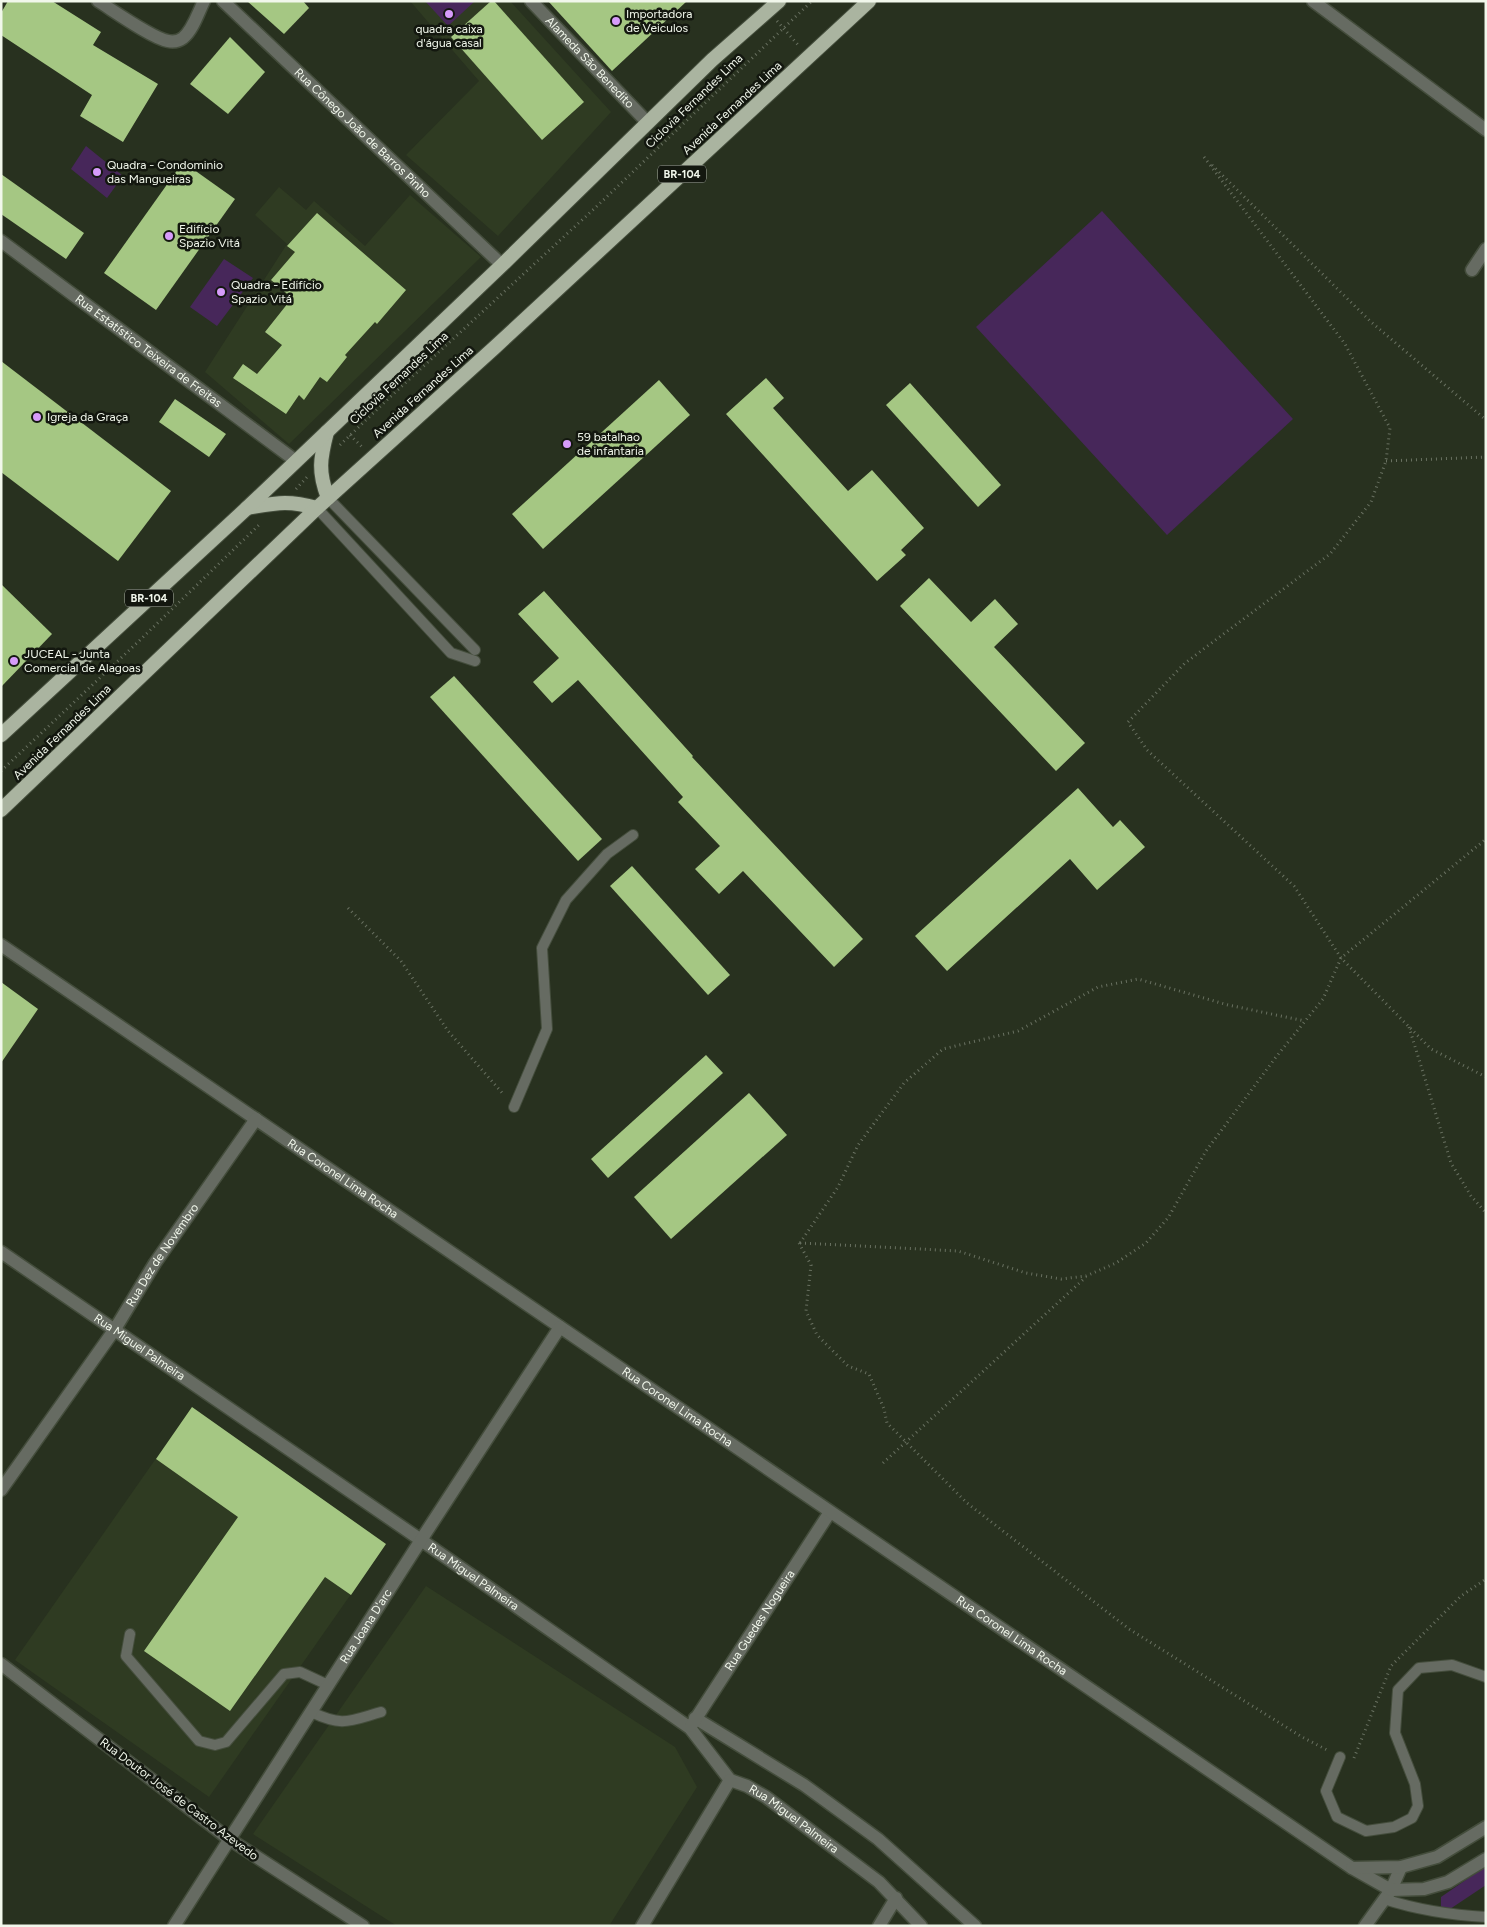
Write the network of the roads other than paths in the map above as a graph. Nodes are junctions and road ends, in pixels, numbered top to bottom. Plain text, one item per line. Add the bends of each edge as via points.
1 (204, 1) edge
2 (223, 1) edge
3 (531, 1) edge
4 (779, 1) edge
5 (869, 1) edge
6 (1313, 1) edge
7 (99, 2) edge
8 (648, 123) junction
9 (1486, 130) edge
10 (1, 241) edge
11 (1486, 249) edge
12 (502, 265) junction
13 (1472, 270) dead end
14 (332, 427) junction
15 (296, 461) junction
16 (328, 498) junction
17 (247, 508) junction
18 (317, 508) junction
19 (475, 650) dead end
20 (475, 661) dead end
21 (1, 735) edge
22 (1, 810) edge
23 (633, 835) dead end
24 (1, 945) edge
25 (514, 1107) road end
26 (256, 1119) junction
27 (1, 1252) edge
28 (560, 1327) junction
29 (115, 1329) junction
30 (1, 1490) edge
31 (830, 1512) junction
32 (421, 1540) junction
33 (130, 1634) dead end
34 (1, 1664) edge
35 (1486, 1677) edge
36 (328, 1685) junction
37 (311, 1712) junction
38 (381, 1712) dead end
39 (693, 1723) junction
40 (1340, 1757) road end
41 (730, 1780) junction
42 (1486, 1827) edge
43 (229, 1839) junction
44 (1486, 1859) edge
45 (1401, 1867) junction
46 (1352, 1868) junction
47 (1388, 1895) junction
48 (896, 1898) junction
49 (1486, 1917) edge
50 (174, 1926) edge
51 (363, 1926) edge
52 (642, 1926) edge
53 (879, 1926) edge
54 (921, 1926) edge
55 (975, 1926) edge
56 (1365, 1926) edge

1 - 7 street via 192,26 178,41 156,37
2 - 12 street, Rua Cônego João de Barros Pinho
3 - 8 street, Alameda São Benedito
4 - 8 highway, BR-104
5 - 16 highway, Avenida Fernandes Lima / BR-104
6 - 9 street
8 - 12 highway, BR-104
10 - 15 street, Rua Estatístico Teixeira de Freitas
11 - 13 street
12 - 14 highway, BR-104
14 - 15 highway, BR-104
14 - 16 highway via 321,464 321,481
15 - 17 highway, BR-104
16 - 18 highway, Avenida Fernandes Lima / BR-104
16 - 19 lane
17 - 18 highway via 282,502
17 - 21 highway, BR-104
18 - 20 lane via 451,653
18 - 22 highway, Avenida Fernandes Lima / BR-104
23 - 25 lane via 607,854 566,900 542,948 547,1029
24 - 26 street, Rua Coronel Lima Rocha
26 - 28 street, Rua Coronel Lima Rocha
26 - 29 street, Rua Dez de Novembro via 155,1264
27 - 29 street, Rua Miguel Palmeira
28 - 31 street, Rua Coronel Lima Rocha
28 - 32 street, Rua Joana D'arc
29 - 30 street, Rua Dez de Novembro
29 - 32 street, Rua Miguel Palmeira
31 - 39 street, Rua Guedes Nogueira
31 - 46 street, Rua Coronel Lima Rocha
32 - 36 street, Rua Joana D'arc
32 - 39 street, Rua Miguel Palmeira
33 - 36 lane via 126,1656 199,1741 215,1745 226,1742 284,1674 300,1672
34 - 43 street, Rua Doutor José de Castro Azevedo
35 - 40 lane via 1452,1665 1419,1668 1398,1690 1395,1732 1415,1784 1418,1806 1412,1818 1394,1827 1366,1831 1336,1817 1326,1791
36 - 37 street, Rua Joana D'arc
37 - 38 lane via 343,1723
37 - 43 street, Rua Joana D'arc
39 - 41 street, Rua Miguel Palmeira
39 - 55 street, Rua Miguel Palmeira via 804,1785 878,1839
41 - 48 street, Rua Miguel Palmeira via 766,1797
41 - 52 street
42 - 45 street via 1437,1857
43 - 50 street, Rua Joana D'arc
43 - 51 street, Rua Doutor José de Castro Azevedo
44 - 47 street via 1448,1882
45 - 46 street
45 - 47 street
46 - 47 street, Rua Coronel Lima Rocha
47 - 49 lane via 1407,1906 1450,1915
47 - 56 street
48 - 53 street
48 - 54 street, Rua Miguel Palmeira

